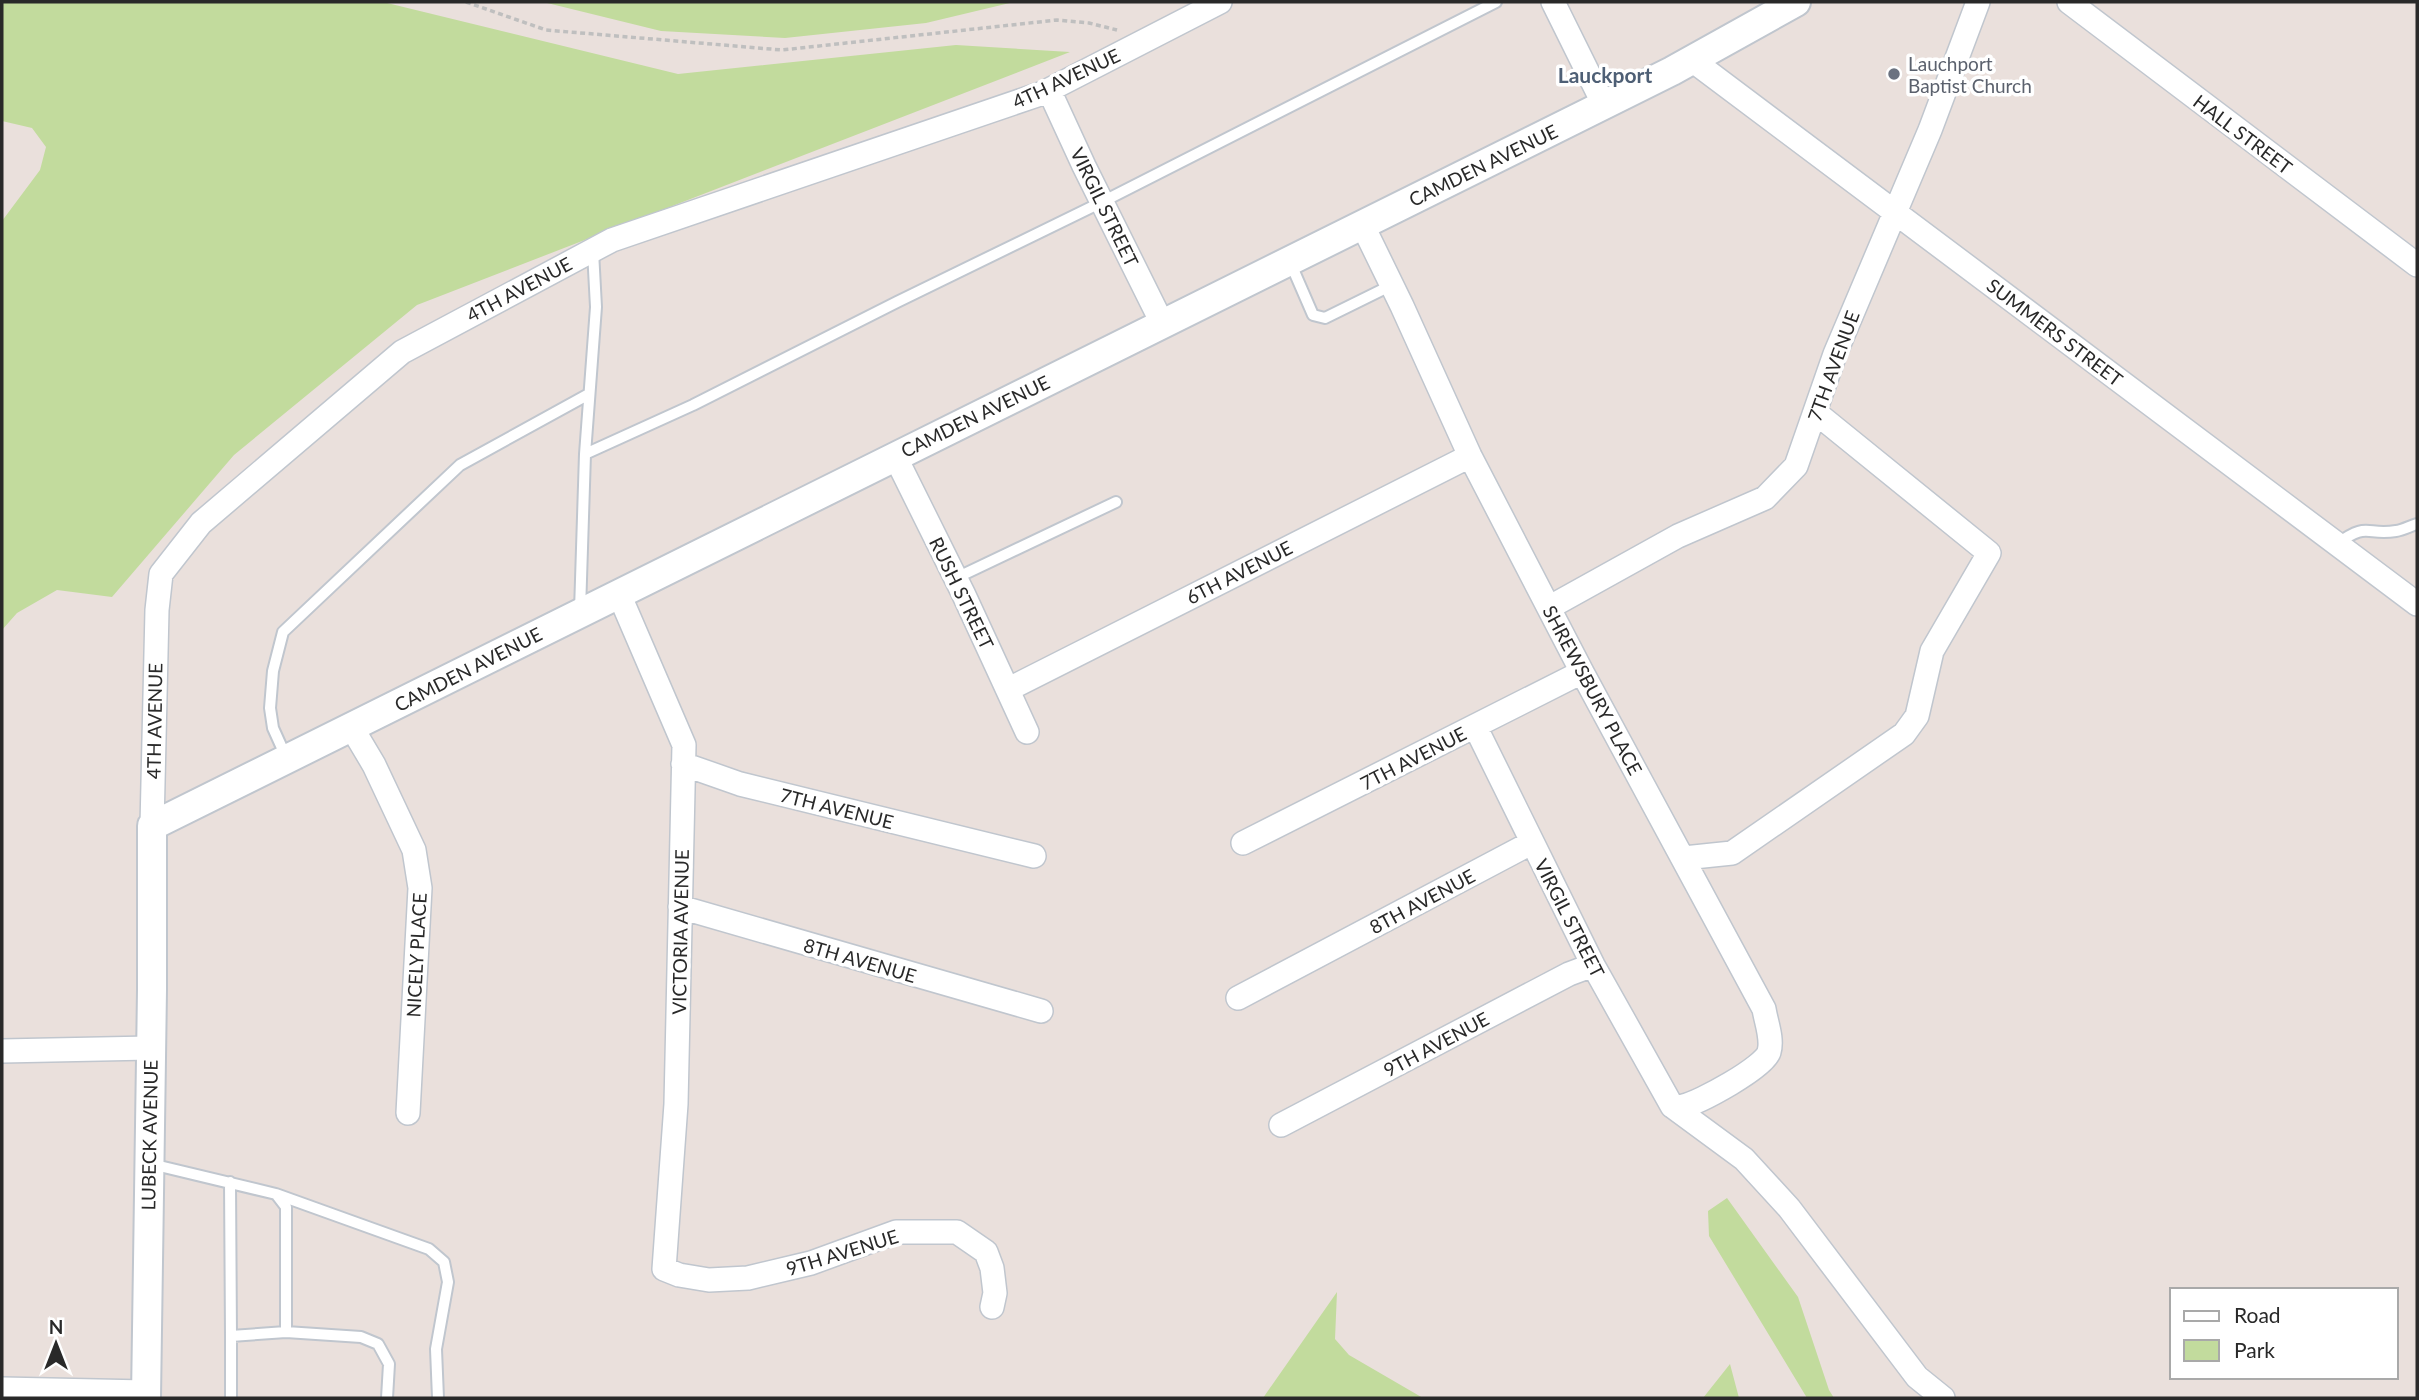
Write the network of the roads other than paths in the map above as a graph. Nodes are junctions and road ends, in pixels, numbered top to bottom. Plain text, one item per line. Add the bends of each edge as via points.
1 (1220, 2) edge
2 (1496, 2) edge
3 (1553, 2) edge
4 (1796, 2) edge
5 (1978, 2) edge
6 (2069, 2) edge
7 (1692, 60) junction
8 (1049, 90) junction
9 (1604, 105) junction
10 (1102, 202) junction
11 (1894, 212) junction
12 (1362, 224) junction
13 (593, 250) junction
14 (1289, 261) junction
15 (2417, 265) edge
16 (1392, 285) junction
17 (1162, 323) junction
18 (589, 394) junction
19 (1815, 412) junction
20 (585, 454) junction
21 (895, 456) junction
22 (1470, 456) junction
23 (1116, 502) dead end
24 (2417, 524) edge
25 (2337, 544) junction
26 (956, 578) junction
27 (619, 594) junction
28 (2417, 604) edge
29 (1550, 607) junction
30 (580, 613) junction
31 (1582, 672) junction
32 (1009, 689) junction
33 (1475, 726) junction
34 (352, 727) junction
35 (1027, 732) dead end
36 (288, 759) junction
37 (684, 764) junction
38 (152, 826) junction
39 (1243, 843) dead end
40 (1531, 843) junction
41 (1034, 856) dead end
42 (1684, 858) junction
43 (153, 872) joint
44 (680, 907) junction
45 (1593, 965) junction
46 (1238, 998) dead end
47 (1041, 1010) dead end
48 (150, 1048) junction
49 (2, 1051) edge
50 (1672, 1106) junction
51 (408, 1113) dead end
52 (1281, 1125) dead end
53 (149, 1163) junction
54 (230, 1182) junction
55 (276, 1194) junction
56 (678, 1275) joint
57 (992, 1307) dead end
58 (286, 1332) junction
59 (231, 1336) junction
60 (2, 1389) edge
61 (146, 1395) edge
62 (231, 1398) edge
63 (387, 1398) edge
64 (438, 1398) edge
65 (1943, 1398) edge

1 - 8 street, 4TH AVENUE
2 - 10 lane
3 - 9 street
4 - 7 street, CAMDEN AVENUE
5 - 11 street, 7TH AVENUE
6 - 15 street, HALL STREET
7 - 9 street, CAMDEN AVENUE
7 - 11 street, SUMMERS STREET
8 - 10 street, VIRGIL STREET
8 - 13 street, 4TH AVENUE
9 - 12 street, CAMDEN AVENUE
10 - 17 street, VIRGIL STREET
10 - 20 lane
11 - 19 street, 7TH AVENUE
11 - 25 street, SUMMERS STREET
12 - 14 street, CAMDEN AVENUE
12 - 16 street, SHREWSBURY PLACE
13 - 18 lane via 596,307
13 - 38 street, 4TH AVENUE via 402,352 201,523 162,574 157,610
14 - 16 lane via 1313,315 1325,318
14 - 17 street, CAMDEN AVENUE
16 - 22 street, SHREWSBURY PLACE
17 - 21 street, CAMDEN AVENUE
18 - 20 lane
18 - 36 lane via 460,465 283,632 272,671 270,708 273,728
19 - 29 street, 7TH AVENUE via 1796,466 1765,498 1678,536
19 - 42 street via 1989,553 1932,651 1917,716 1904,734 1732,853
20 - 30 lane
21 - 26 street, RUSH STREET
21 - 27 street, CAMDEN AVENUE
22 - 29 street, SHREWSBURY PLACE
22 - 32 street, 6TH AVENUE
23 - 26 lane
24 - 25 lane via 2395,531 2364,529
25 - 28 street, SUMMERS STREET
26 - 32 street, RUSH STREET
27 - 30 street, CAMDEN AVENUE
27 - 37 street, VICTORIA AVENUE via 684,745
29 - 31 street, SHREWSBURY PLACE
30 - 34 street, CAMDEN AVENUE
31 - 33 street, 7TH AVENUE
31 - 42 street, SHREWSBURY PLACE
32 - 35 street, RUSH STREET
33 - 39 street, 7TH AVENUE
33 - 40 street, VIRGIL STREET
34 - 36 street, CAMDEN AVENUE
34 - 51 street, NICELY PLACE via 414,850 420,888
36 - 38 street, CAMDEN AVENUE
37 - 41 street, 7TH AVENUE via 740,784
37 - 44 street, VICTORIA AVENUE
38 - 43 street, 4TH AVENUE
40 - 45 street, VIRGIL STREET
40 - 46 street, 8TH AVENUE
42 - 50 street, SHREWSBURY PLACE via 1764,1009 1770,1041 1769,1053 1760,1065 1684,1106
43 - 48 street, LUBECK AVENUE
44 - 47 street, 8TH AVENUE
44 - 56 street, VICTORIA AVENUE via 676,1104 664,1269
45 - 50 street, VIRGIL STREET
45 - 52 street, 9TH AVENUE
48 - 49 street
48 - 53 street, LUBECK AVENUE
50 - 65 street via 1744,1159 1788,1208 1917,1377
53 - 54 lane
53 - 61 street, LUBECK AVENUE
54 - 55 lane
54 - 59 lane
55 - 58 lane via 286,1207
55 - 64 lane via 429,1249 444,1262 448,1282 436,1349
56 - 57 street, 9TH AVENUE via 709,1280 748,1278 811,1263 896,1232 957,1232 986,1252 995,1293
58 - 59 lane
58 - 63 lane via 361,1337 378,1344 388,1364
59 - 62 lane
60 - 61 street

